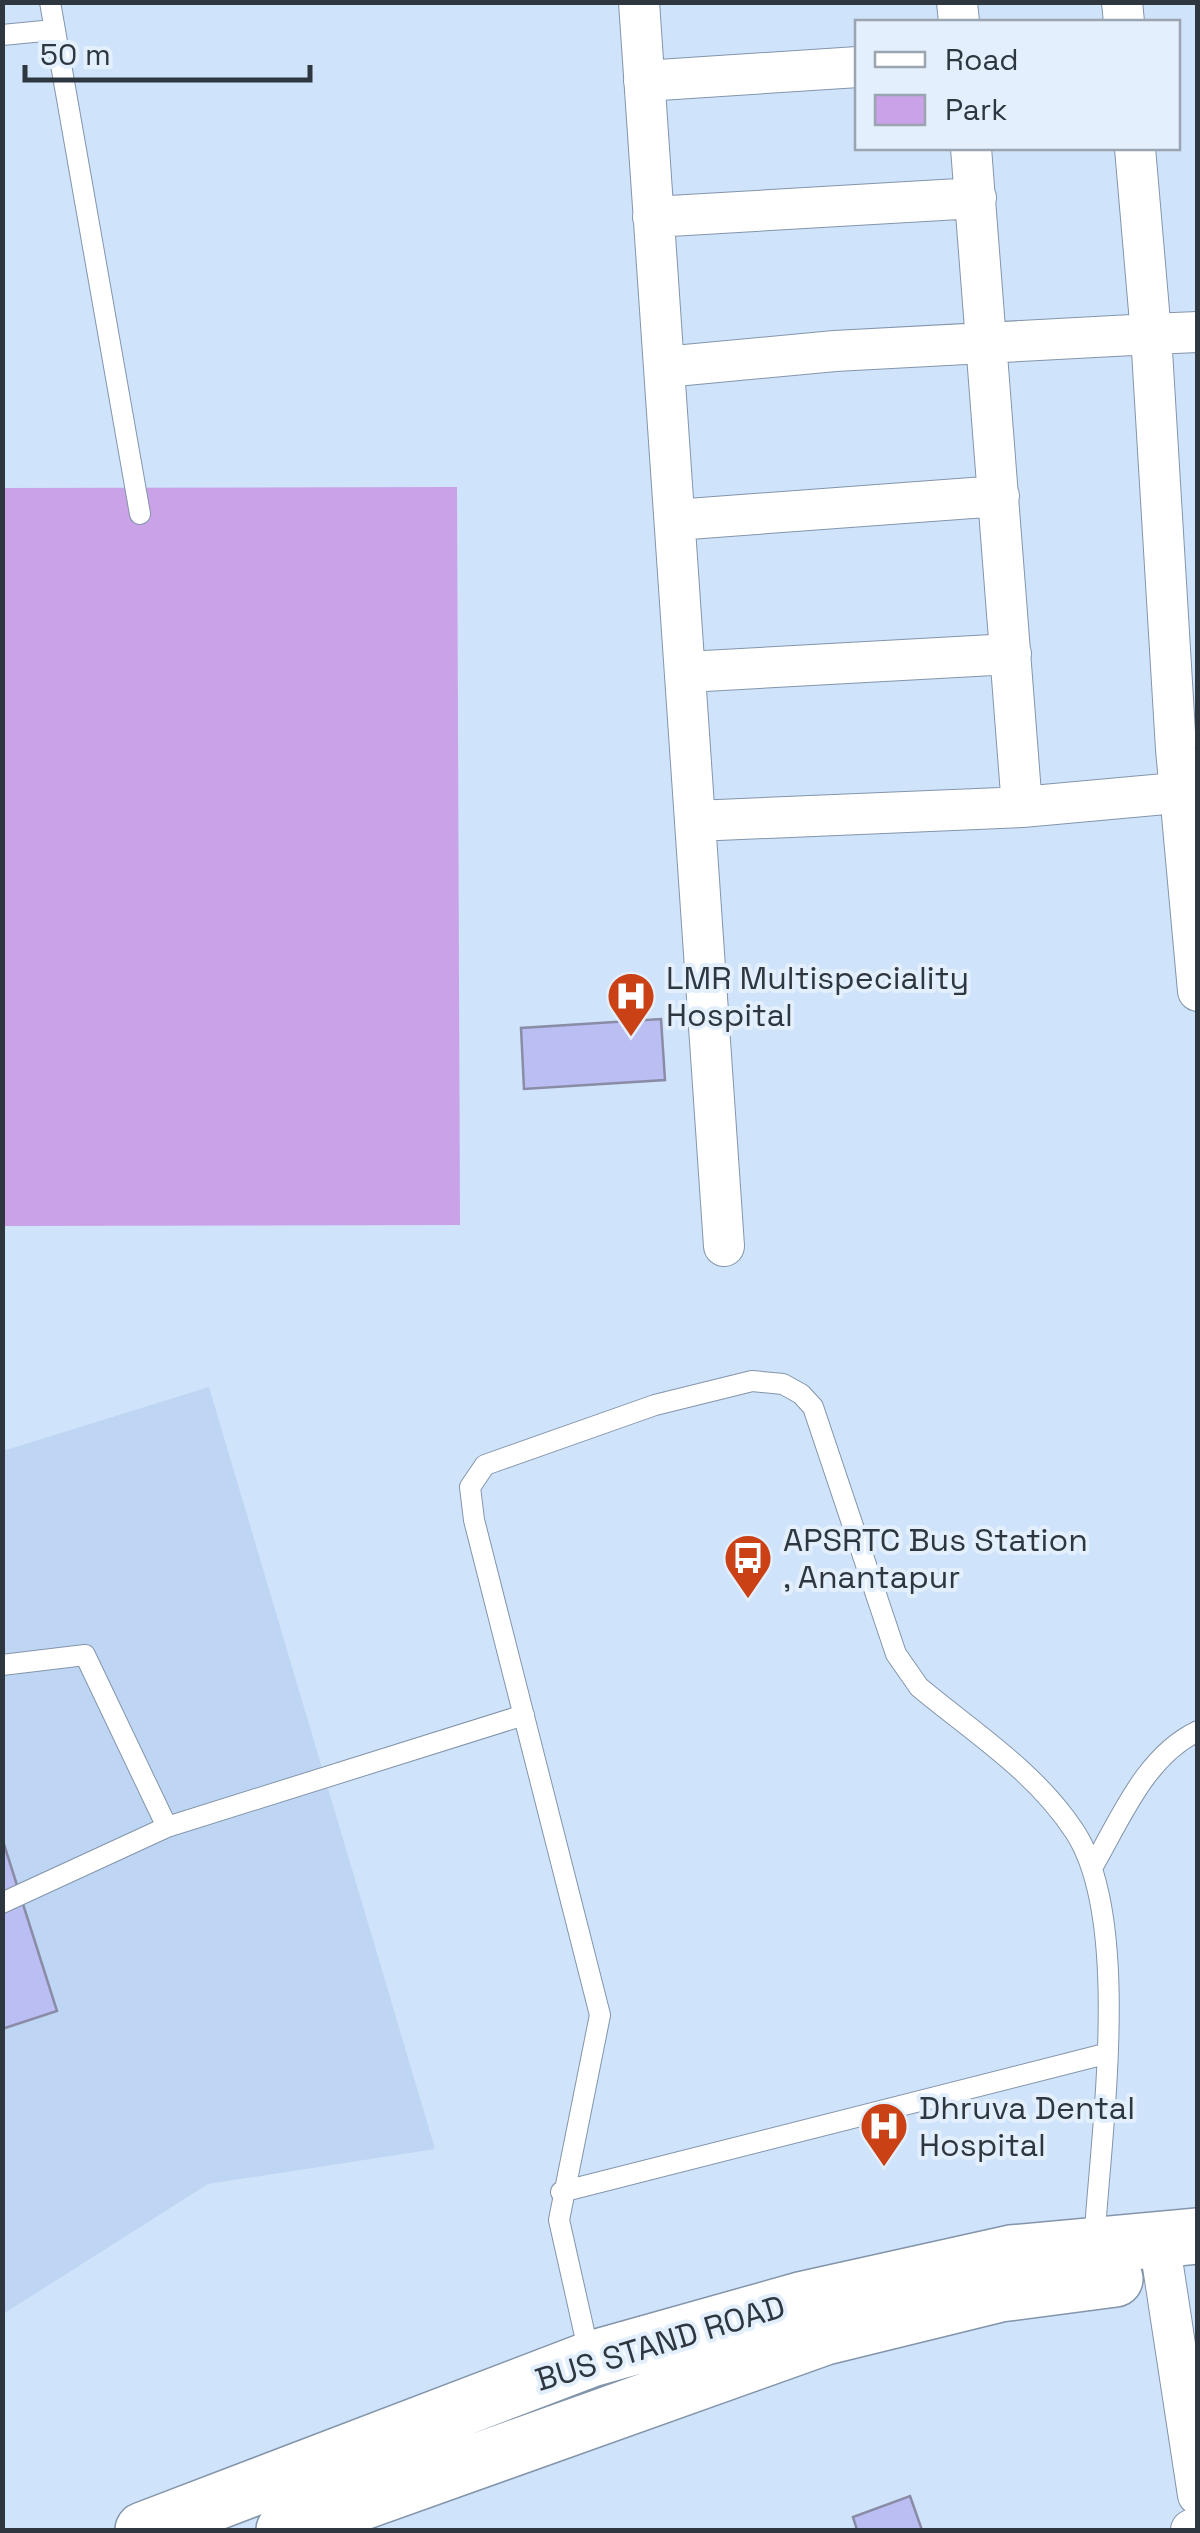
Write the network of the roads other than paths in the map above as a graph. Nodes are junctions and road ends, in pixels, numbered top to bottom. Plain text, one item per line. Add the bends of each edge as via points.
1 (50, 2) edge
2 (639, 2) edge
3 (54, 30) junction
4 (2, 35) edge
5 (855, 67) edge
6 (644, 80) junction
7 (971, 150) edge
8 (1135, 150) edge
9 (976, 198) junction
10 (653, 217) junction
11 (1198, 332) edge
12 (1151, 334) junction
13 (990, 344) junction
14 (664, 367) junction
15 (1179, 489) edge
16 (998, 496) junction
17 (140, 514) dead end
18 (675, 520) junction
19 (1010, 654) junction
20 (686, 672) junction
21 (1190, 792) edge
22 (1022, 807) junction
23 (694, 820) junction
24 (1198, 991) edge
25 (724, 1246) dead end
26 (2, 1665) edge
27 (524, 1715) junction
28 (1198, 1731) edge
29 (167, 1827) junction
30 (1092, 1868) junction
31 (2, 1904) edge
32 (1105, 2054) junction
33 (561, 2192) junction
34 (1180, 2255) edge
35 (1093, 2264) junction
36 (591, 2360) junction
37 (1198, 2494) edge
38 (1198, 2527) edge
39 (143, 2530) edge
40 (284, 2530) edge
41 (1190, 2530) edge

1 - 3 lane
2 - 6 street
3 - 4 lane
3 - 17 lane
5 - 6 street
6 - 10 street
7 - 9 street
8 - 12 street
9 - 10 street
9 - 13 street
10 - 14 street
11 - 12 street
12 - 13 street
12 - 15 street
13 - 14 street
13 - 16 street
14 - 18 street
15 - 21 street
16 - 18 street
16 - 19 street
18 - 20 street
19 - 20 street
19 - 22 street
20 - 23 street
21 - 22 street
21 - 24 street
22 - 23 street
23 - 25 street
26 - 29 lane via 84,1655
27 - 29 lane
27 - 30 lane via 474,1520 470,1487 476,1474 655,1405 752,1380 784,1384 801,1394 824,1429 907,1673 1024,1770 1077,1834
27 - 33 lane via 600,2015
28 - 30 lane via 1146,1775
29 - 31 lane
30 - 32 lane via 1104,1916
32 - 33 lane
32 - 35 lane
33 - 36 lane via 559,2220
34 - 35 street, BUS STAND ROAD
34 - 37 street
35 - 36 street, BUS STAND ROAD via 1011,2252
35 - 40 street, BUS STAND ROAD via 825,2337
36 - 39 street, BUS STAND ROAD
38 - 41 street

